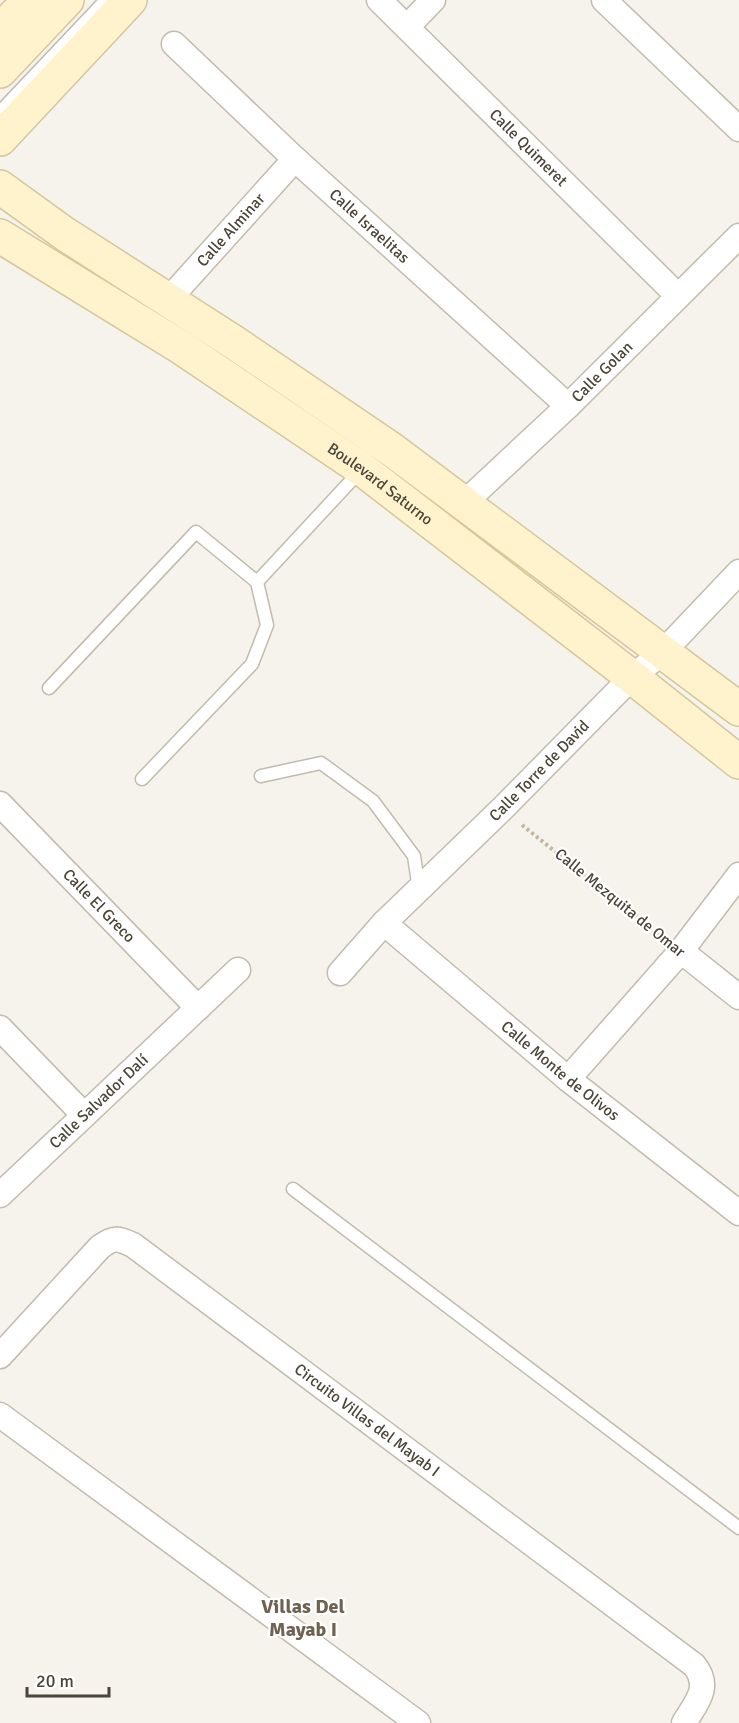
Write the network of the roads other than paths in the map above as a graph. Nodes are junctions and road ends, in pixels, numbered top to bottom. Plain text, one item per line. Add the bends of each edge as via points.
1 (30, 0) edge
2 (53, 0) edge
3 (67, 0) edge
4 (106, 0) edge
5 (130, 0) edge
6 (379, 0) edge
7 (434, 0) edge
8 (604, 0) edge
9 (407, 27) junction
10 (0, 30) edge
11 (174, 44) dead end
12 (0, 56) edge
13 (0, 71) edge
14 (0, 112) edge
15 (739, 129) edge
16 (0, 139) edge
17 (295, 159) junction
18 (0, 187) edge
19 (0, 236) edge
20 (739, 236) edge
21 (678, 296) junction
22 (168, 300) junction
23 (568, 406) junction
24 (362, 469) junction
25 (464, 504) junction
26 (739, 572) edge
27 (257, 582) junction
28 (663, 652) junction
29 (632, 677) junction
30 (49, 688) dead end
31 (739, 709) edge
32 (739, 762) edge
33 (261, 776) dead end
34 (142, 779) dead end
35 (0, 804) edge
36 (739, 875) edge
37 (419, 889) junction
38 (384, 923) junction
39 (681, 951) junction
40 (238, 970) dead end
41 (340, 973) dead end
42 (739, 997) edge
43 (198, 1008) junction
44 (0, 1028) edge
45 (568, 1080) junction
46 (84, 1114) junction
47 (293, 1189) dead end
48 (0, 1196) edge
49 (739, 1213) edge
50 (0, 1356) edge
51 (0, 1415) edge
52 (739, 1528) edge
53 (418, 1723) edge
54 (684, 1723) edge

1 - 10 street
2 - 12 lane
3 - 13 street
4 - 14 lane
5 - 16 street
6 - 9 street, Calle Quimeret
7 - 9 street
8 - 15 street
9 - 21 street, Calle Quimeret
11 - 17 street, Calle Israelitas
17 - 22 street, Calle Alminar
17 - 23 street, Calle Israelitas
18 - 22 street, Boulevard Saturno
19 - 24 street, Boulevard Saturno via 182,348
20 - 21 street, Calle Golan
21 - 23 street, Calle Golan
22 - 25 street, Boulevard Saturno via 391,449
23 - 25 street, Calle Golan
24 - 27 lane
24 - 29 street, Boulevard Saturno
25 - 28 street, Boulevard Saturno
26 - 28 street, Calle Torre de David
27 - 30 lane via 196,532
27 - 34 lane via 267,625 252,664
28 - 29 street, Calle Torre de David
28 - 31 street, Boulevard Saturno
29 - 32 street, Boulevard Saturno
29 - 37 street, Calle Torre de David
33 - 37 lane via 321,763 373,801 414,856
35 - 43 street, Calle El Greco
36 - 39 street
37 - 38 street, Calle Torre de David
38 - 41 street, Calle Torre de David
38 - 45 street, Calle Monte de Olivos
39 - 42 street, Calle Mezquita de Omar
39 - 45 street
40 - 43 street, Calle Salvador Dalí
43 - 46 street, Calle Salvador Dalí
44 - 46 street
45 - 49 street, Calle Monte de Olivos
46 - 48 street, Calle Salvador Dalí
47 - 52 lane
50 - 54 street, Circuito Villas del Mayab I via 100,1247 112,1239 134,1245 694,1665 703,1681 701,1695
51 - 53 street

